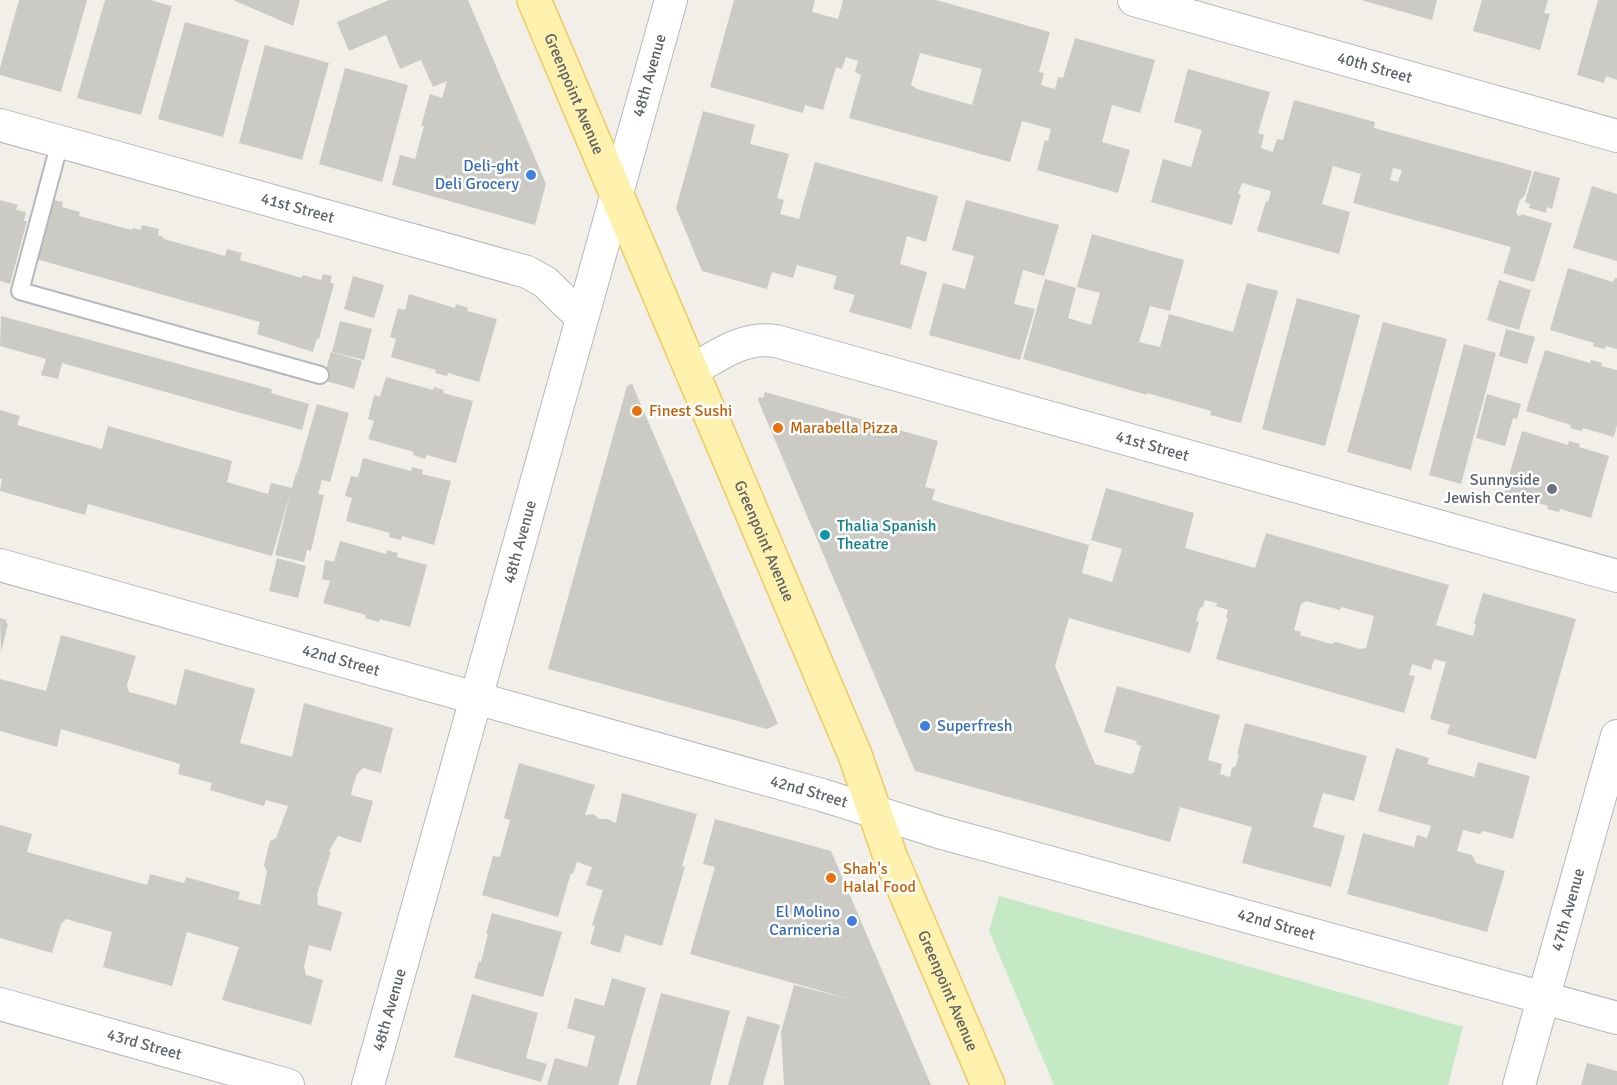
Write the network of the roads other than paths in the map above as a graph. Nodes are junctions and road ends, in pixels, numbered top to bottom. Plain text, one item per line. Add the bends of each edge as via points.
1 (534, 0) edge
2 (671, 0) edge
3 (1134, 0) edge
4 (0, 125) edge
5 (1617, 136) edge
6 (60, 142) junction
7 (615, 193) junction
8 (582, 317) junction
9 (691, 371) junction
10 (320, 375) dead end
11 (0, 565) edge
12 (1617, 576) edge
13 (477, 698) junction
14 (1617, 736) edge
15 (873, 810) junction
16 (1544, 997) junction
17 (0, 1004) edge
18 (1617, 1018) edge
19 (288, 1085) edge
20 (368, 1085) edge
21 (988, 1085) edge
22 (1519, 1085) edge

1 - 7 main road, Greenpoint Avenue
2 - 7 street, 48th Avenue
3 - 5 street, 40th Street
4 - 6 street, 41st Street
6 - 8 street, 41st Street via 521,270 545,282
6 - 10 lane via 20,291
7 - 8 street, 48th Avenue
7 - 9 main road, Greenpoint Avenue
8 - 13 street, 48th Avenue
9 - 12 street, 41st Street via 747,342 776,341
9 - 15 main road, Greenpoint Avenue via 855,755
11 - 13 street, 42nd Street
13 - 15 street, 42nd Street
13 - 20 street, 48th Avenue
14 - 16 street, 47th Avenue
15 - 16 street, 42nd Street via 939,832
15 - 21 main road, Greenpoint Avenue
16 - 18 street, 42nd Street
16 - 22 street, 47th Avenue
17 - 19 street, 43rd Street

